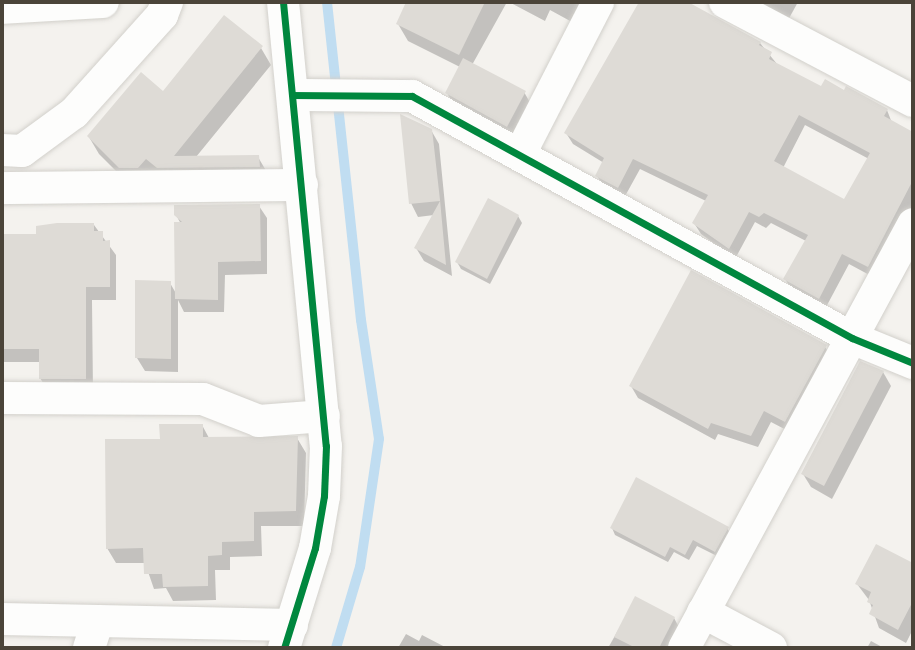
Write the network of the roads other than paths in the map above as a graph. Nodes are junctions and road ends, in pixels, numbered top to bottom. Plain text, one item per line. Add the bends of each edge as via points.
1 (103, 2) edge
2 (167, 2) edge
3 (283, 2) edge
4 (598, 2) edge
5 (725, 2) edge
6 (2, 8) edge
7 (305, 96) junction
8 (913, 101) edge
9 (2, 150) edge
10 (520, 154) junction
11 (302, 186) junction
12 (2, 188) edge
13 (913, 224) edge
14 (852, 338) junction
15 (913, 363) edge
16 (2, 398) edge
17 (324, 416) junction
18 (703, 612) junction
19 (2, 619) edge
20 (94, 635) edge
21 (288, 636) edge
22 (684, 648) edge
23 (771, 648) edge

1 - 6 street
2 - 9 street via 162,15 74,113 22,151
3 - 7 street
4 - 10 street
5 - 8 street
7 - 10 street via 412,96
7 - 11 street
10 - 14 street
11 - 12 street
11 - 17 street
13 - 14 street
14 - 15 street
14 - 18 street
16 - 17 street via 203,399 259,421
17 - 21 street via 324,496 315,548
18 - 22 street
18 - 23 street
19 - 20 street
20 - 21 street

